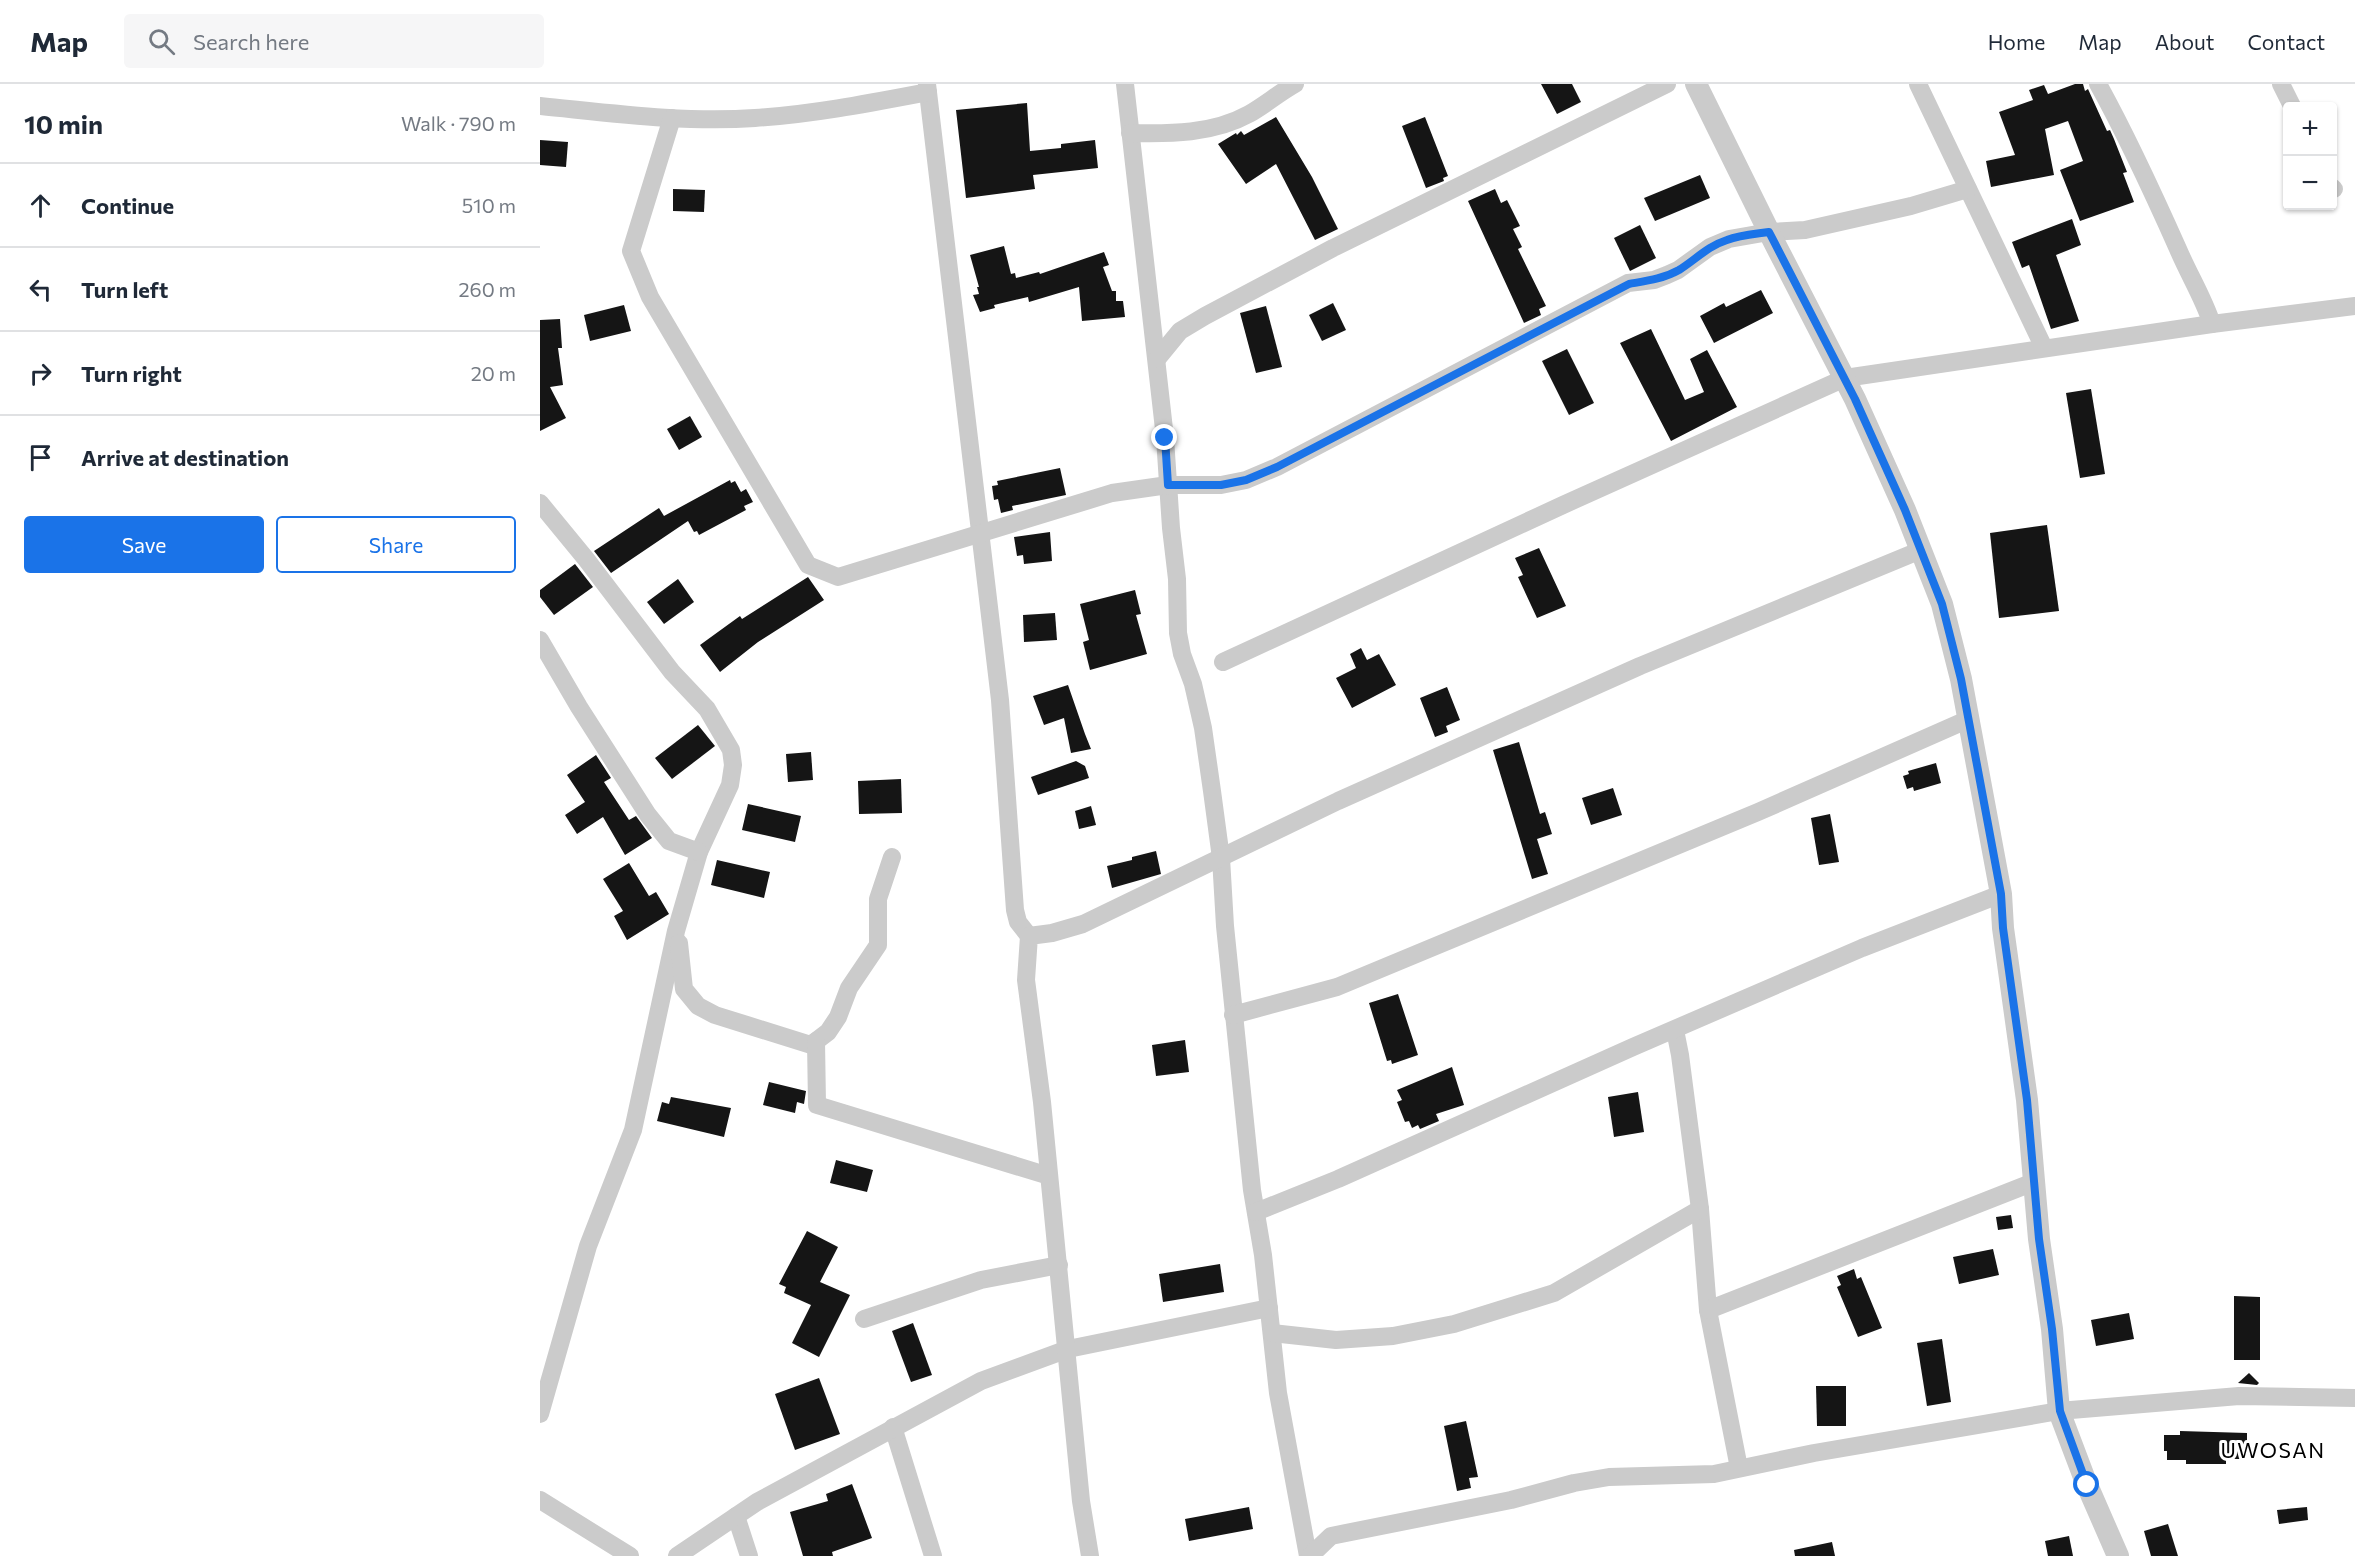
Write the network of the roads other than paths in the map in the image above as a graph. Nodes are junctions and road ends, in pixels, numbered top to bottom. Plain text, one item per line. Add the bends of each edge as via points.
1 (1125, 84) edge
2 (1295, 84) edge
3 (1666, 84) edge
4 (1696, 84) edge
5 (1918, 84) edge
6 (2098, 84) edge
7 (2281, 84) edge
8 (927, 88) edge
9 (2290, 102) edge
10 (540, 106) edge
11 (672, 118) junction
12 (1131, 134) junction
13 (1968, 189) junction
14 (1769, 232) junction
15 (2355, 306) edge
16 (2211, 324) junction
17 (2044, 348) junction
18 (1157, 359) junction
19 (1845, 378) junction
20 (1168, 485) junction
21 (540, 503) edge
22 (980, 533) junction
23 (1921, 550) junction
24 (540, 640) edge
25 (1222, 662) dead end
26 (1969, 719) junction
27 (699, 852) junction
28 (892, 857) dead end
29 (1221, 858) junction
30 (2001, 894) junction
31 (678, 924) junction
32 (1029, 936) junction
33 (1233, 1016) junction
34 (1674, 1030) junction
35 (816, 1041) junction
36 (1049, 1176) junction
37 (2034, 1182) junction
38 (1700, 1209) junction
39 (1256, 1212) junction
40 (1059, 1265) junction
41 (1269, 1308) junction
42 (1708, 1310) junction
43 (864, 1318) dead end
44 (1272, 1333) junction
45 (1068, 1349) junction
46 (2355, 1398) edge
47 (2060, 1411) junction
48 (540, 1414) edge
49 (893, 1427) junction
50 (1739, 1468) junction
51 (540, 1500) edge
52 (736, 1516) junction
53 (1301, 1524) junction
54 (1330, 1536) junction
55 (630, 1556) edge
56 (677, 1556) edge
57 (749, 1556) edge
58 (933, 1556) edge
59 (1090, 1556) edge
60 (1309, 1556) edge
61 (2118, 1556) edge

1 - 12 street
2 - 12 street via 1247,115 1205,130
3 - 18 street via 1333,248 1205,316 1180,331
4 - 14 street
5 - 13 street
6 - 16 street via 2205,301
7 - 9 street
8 - 11 street via 831,111 753,118
8 - 22 street
10 - 11 street
11 - 22 street via 631,251 650,297 808,566 838,577
12 - 18 street
13 - 14 street via 1805,230
13 - 17 street
14 - 19 street
14 - 20 street via 1729,239 1667,275 1629,284 1277,467 1221,485
15 - 16 street
16 - 17 street
17 - 19 street
18 - 20 street
19 - 23 street
19 - 25 street
20 - 22 street via 1112,494
20 - 29 street via 1178,633 1203,728
21 - 27 street via 672,672 706,709 731,750 730,785
22 - 32 street via 1000,700 1015,910 1018,922
23 - 26 street via 1942,604
23 - 29 street via 1640,666 1338,801
24 - 27 street via 648,815 669,841
26 - 30 street
26 - 33 street via 1758,812 1337,987
27 - 31 street
28 - 35 street via 878,899 878,945 849,988 838,1017
29 - 32 street via 1083,924
29 - 33 street
30 - 34 street via 1863,948
30 - 37 street
31 - 35 street via 684,988 698,1006 771,1034 811,1045
31 - 48 street via 633,1130 588,1246
32 - 36 street via 1026,980
33 - 39 street
34 - 38 street
34 - 39 street
35 - 36 street via 817,1105
36 - 40 street
37 - 42 street
37 - 47 street
38 - 42 street
38 - 44 street via 1554,1293 1454,1324 1393,1336 1336,1340
39 - 41 street
40 - 43 street via 981,1280
40 - 45 street
41 - 44 street
41 - 45 street
42 - 50 street
44 - 53 street via 1278,1393
45 - 49 street via 981,1381
45 - 59 street via 1081,1501
46 - 47 street via 2239,1396
47 - 50 street
47 - 61 street
49 - 52 street
49 - 58 street
50 - 54 street via 1713,1474 1609,1477
51 - 55 street
52 - 56 street
52 - 57 street
53 - 54 street
53 - 60 street
54 - 60 street

